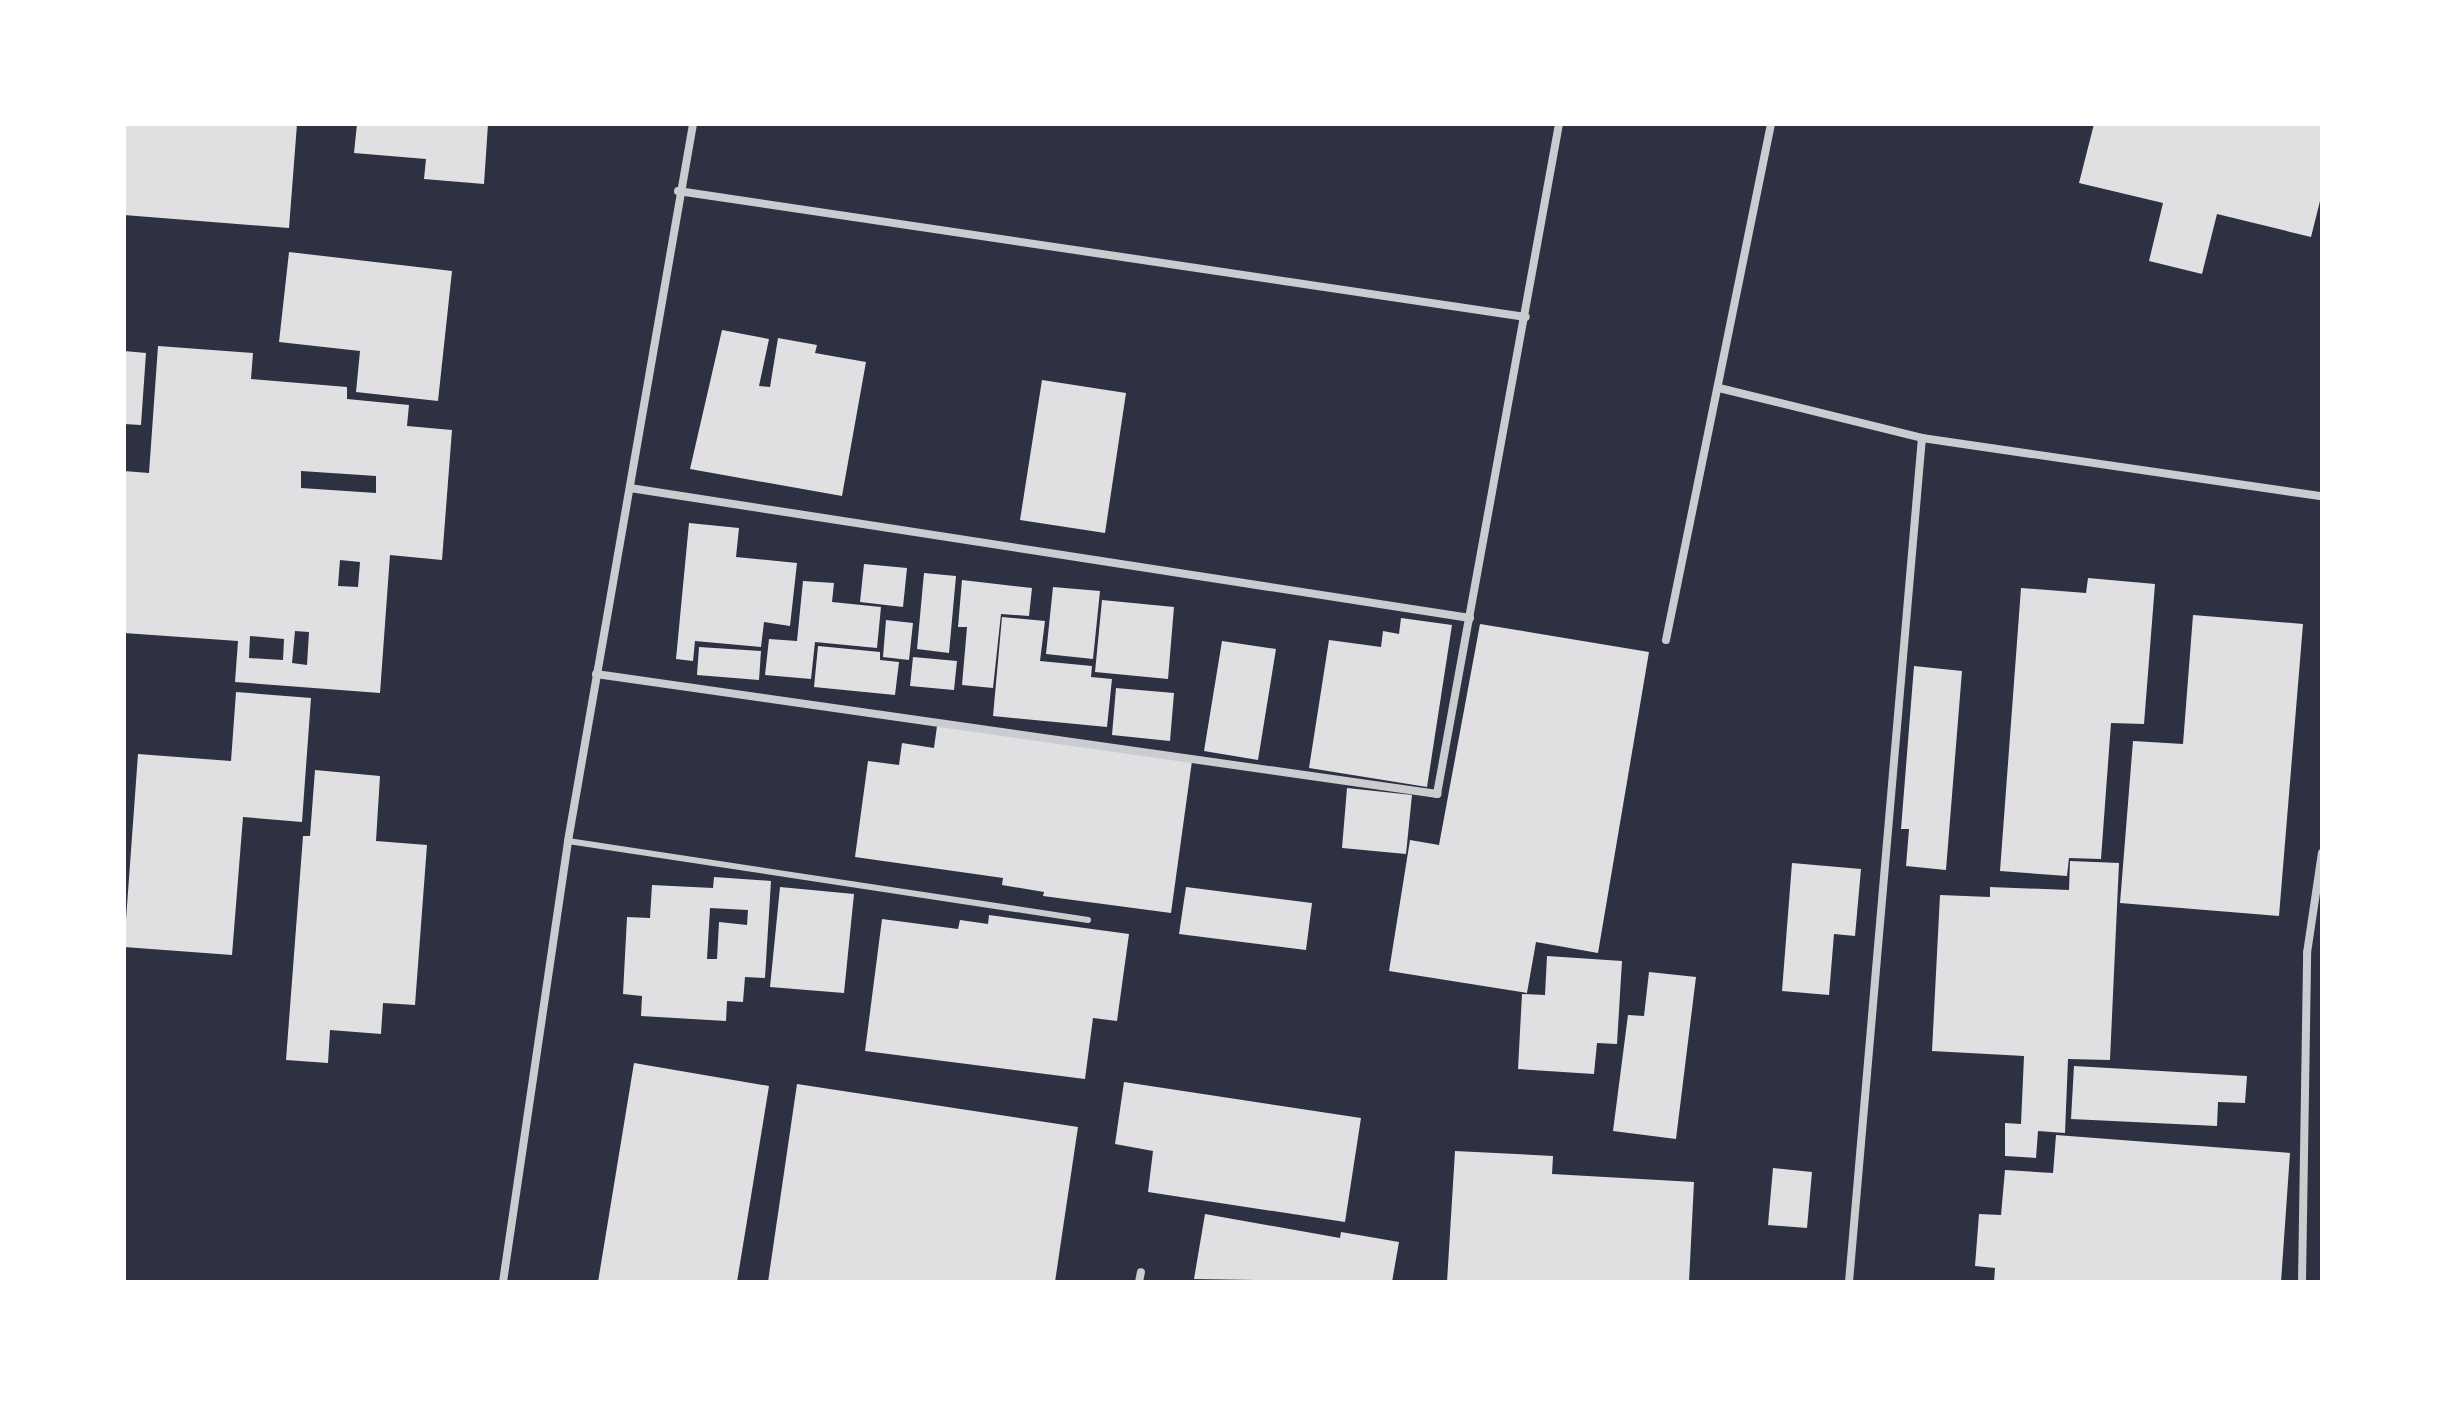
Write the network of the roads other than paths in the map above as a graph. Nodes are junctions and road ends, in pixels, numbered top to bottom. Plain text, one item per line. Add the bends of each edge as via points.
1 (693, 124) edge
2 (1559, 124) edge
3 (1771, 124) edge
4 (678, 191) junction
5 (1526, 317) junction
6 (1719, 388) junction
7 (1922, 438) junction
8 (630, 488) junction
9 (2322, 496) edge
10 (1470, 618) junction
11 (1666, 640) dead end
12 (596, 674) junction
13 (568, 841) junction
14 (2322, 853) edge
15 (1088, 920) dead end
16 (503, 1282) edge
17 (1849, 1282) edge
18 (2302, 1282) edge

1 - 4 street
2 - 5 street
3 - 6 street
4 - 5 street
4 - 8 street
5 - 10 street
6 - 7 street
6 - 11 street
7 - 9 street
7 - 17 street
8 - 10 street
8 - 12 street
10 - 12 street via 1437,794
12 - 13 street
13 - 15 lane
13 - 16 street
14 - 18 street via 2307,953

